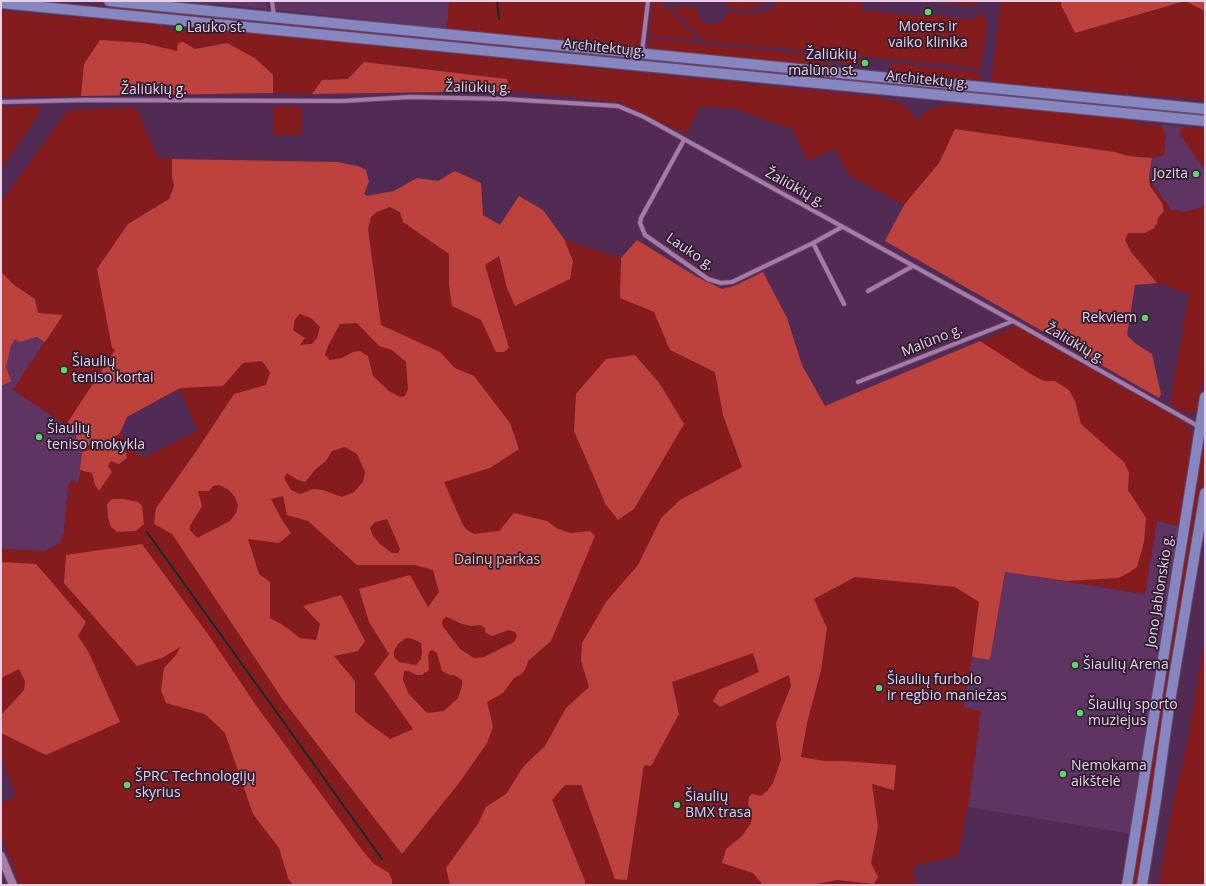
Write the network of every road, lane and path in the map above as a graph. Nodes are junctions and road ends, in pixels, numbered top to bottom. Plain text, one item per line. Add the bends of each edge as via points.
1 (109, 1) edge
2 (272, 1) edge
3 (648, 1) edge
4 (1, 4) edge
5 (274, 17) junction
6 (274, 29) junction
7 (536, 43) junction
8 (642, 54) junction
9 (535, 55) junction
10 (744, 64) junction
11 (743, 76) junction
12 (1040, 93) junction
13 (1, 102) edge
14 (1038, 105) junction
15 (1172, 106) junction
16 (1205, 109) edge
17 (1171, 117) junction
18 (1205, 121) edge
19 (684, 140) junction
20 (842, 226) junction
21 (813, 243) junction
22 (913, 266) junction
23 (868, 291) dead end
24 (844, 304) dead end
25 (1013, 321) junction
26 (858, 382) dead end
27 (1205, 397) edge
28 (1203, 429) edge
29 (1205, 493) edge
30 (1, 856) edge
31 (13, 885) edge
32 (1127, 885) edge
33 (1142, 885) edge

1 - 5 main road, Architektų g.
2 - 5 street
3 - 8 street
4 - 6 main road, Architektų g.
5 - 6 main road
5 - 7 main road, Architektų g.
6 - 9 main road, Architektų g.
7 - 8 main road, Architektų g.
7 - 9 main road
8 - 10 main road, Architektų g.
9 - 11 main road, Architektų g.
10 - 11 main road
10 - 12 main road, Architektų g.
11 - 14 main road, Architektų g.
12 - 14 main road
12 - 15 main road, Architektų g.
13 - 19 street, Žaliūkių g. via 342,101 410,97 608,104 627,109
14 - 17 main road, Architektų g.
15 - 16 main road, Architektų g.
15 - 17 main road
17 - 18 main road, Architektų g.
19 - 20 street, Žaliūkių g.
19 - 21 street, Lauko g. via 641,218 644,235 708,279 721,283 732,282
20 - 21 street, Lauko g.
20 - 22 street, Žaliūkių g.
21 - 24 street
22 - 23 street
22 - 25 street, Žaliūkių g.
25 - 26 street, Malūno g.
25 - 28 street, Žaliūkių g.
27 - 28 main road, Jono Jablonskio g.
28 - 32 main road, Jono Jablonskio g.
29 - 33 main road, Jono Jablonskio g.
30 - 31 main road

